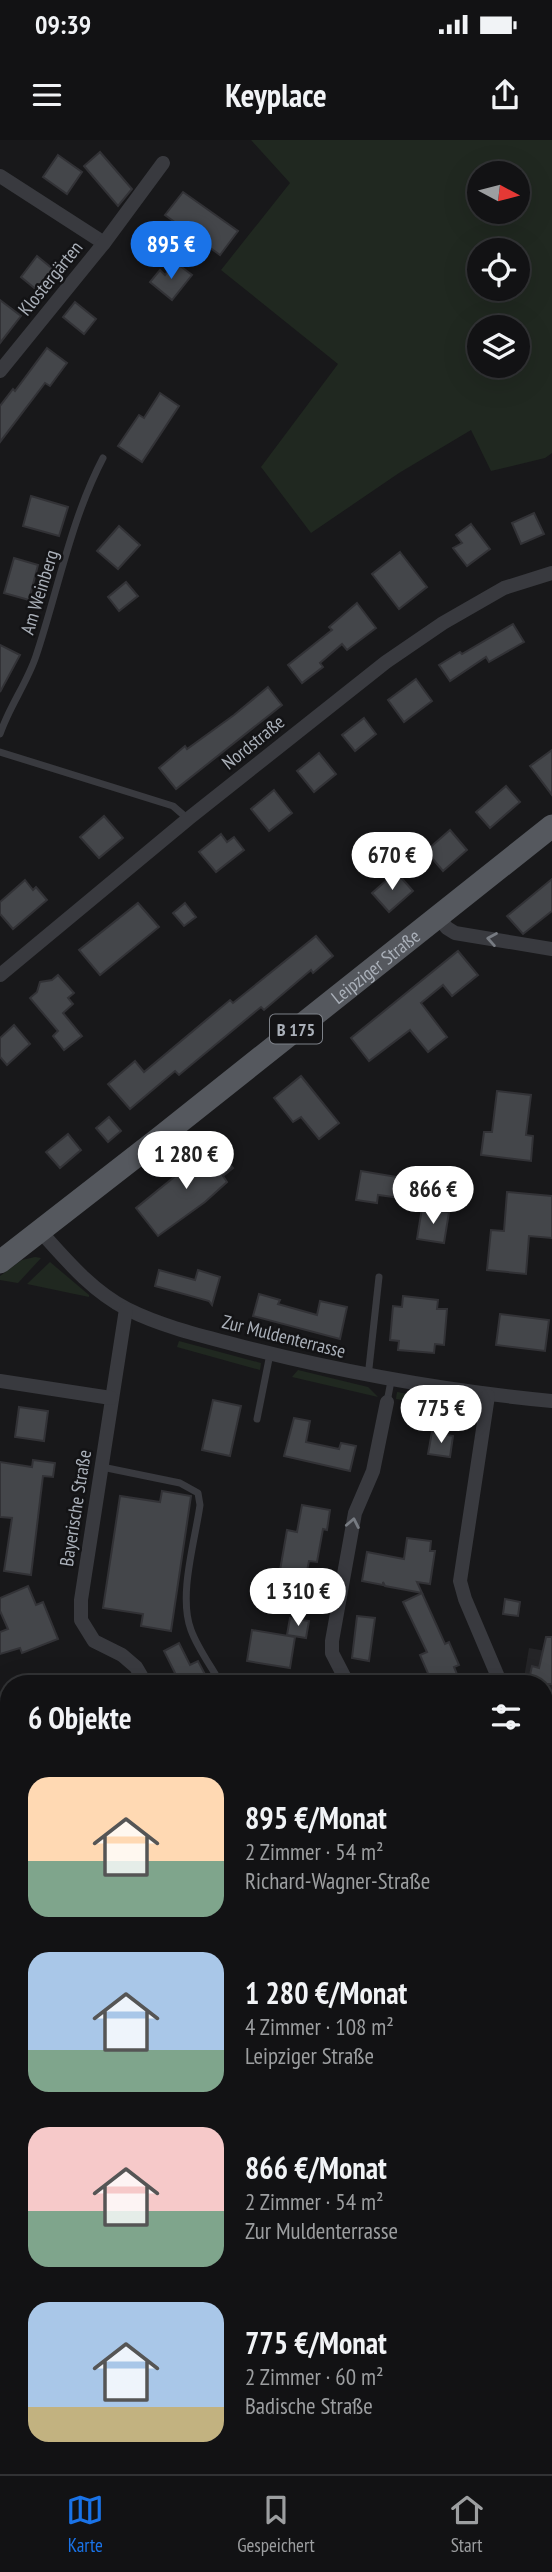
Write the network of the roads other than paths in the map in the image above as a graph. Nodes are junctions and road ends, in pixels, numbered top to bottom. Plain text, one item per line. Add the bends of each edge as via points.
1 (163, 163) dead end
2 (0, 176) edge
3 (104, 243) junction
4 (0, 371) edge
5 (103, 457) dead end
6 (552, 573) edge
7 (0, 734) edge
8 (0, 752) edge
9 (188, 819) junction
10 (552, 826) edge
11 (438, 917) junction
12 (552, 949) edge
13 (0, 975) edge
14 (40, 1231) junction
15 (0, 1262) edge
16 (379, 1277) dead end
17 (125, 1309) junction
18 (270, 1354) junction
19 (368, 1377) junction
20 (0, 1381) edge
21 (391, 1381) junction
22 (488, 1396) junction
23 (111, 1398) junction
24 (552, 1401) edge
25 (387, 1402) joint
26 (257, 1419) dead end
27 (101, 1467) junction
28 (141, 1675) edge
29 (216, 1675) edge
30 (343, 1675) edge
31 (497, 1675) edge

1 - 3 street, Klostergärten
2 - 3 street
3 - 4 street, Klostergärten
5 - 7 lane, Am Weinberg via 89,485 36,658
6 - 9 street, Nordstraße via 504,588 443,623 386,662
8 - 9 lane via 173,806
9 - 13 street, Nordstraße
10 - 11 main road, Leipziger Straße / B 175
12 -> 11 street via 455,933
11 - 14 main road, Leipziger Straße / B 175
14 - 15 main road, Leipziger Straße / B 175
14 - 17 street, Zur Muldenterrasse via 81,1276
16 - 19 lane
17 - 18 street, Zur Muldenterrasse via 184,1332
17 - 23 street, Bayerische Straße
18 - 19 street, Zur Muldenterrasse
18 - 26 lane
19 - 21 street, Zur Muldenterrasse
20 - 23 street
21 - 22 street, Zur Muldenterrasse
21 - 25 lane
22 - 24 street, Zur Muldenterrasse
22 - 31 street via 460,1581
23 - 27 street, Bayerische Straße
30 -> 25 street via 332,1653 332,1641 355,1513 373,1471
27 - 28 street, Bayerische Straße via 81,1620 94,1641 129,1661
27 - 29 lane via 180,1483 198,1493 187,1614 191,1631

